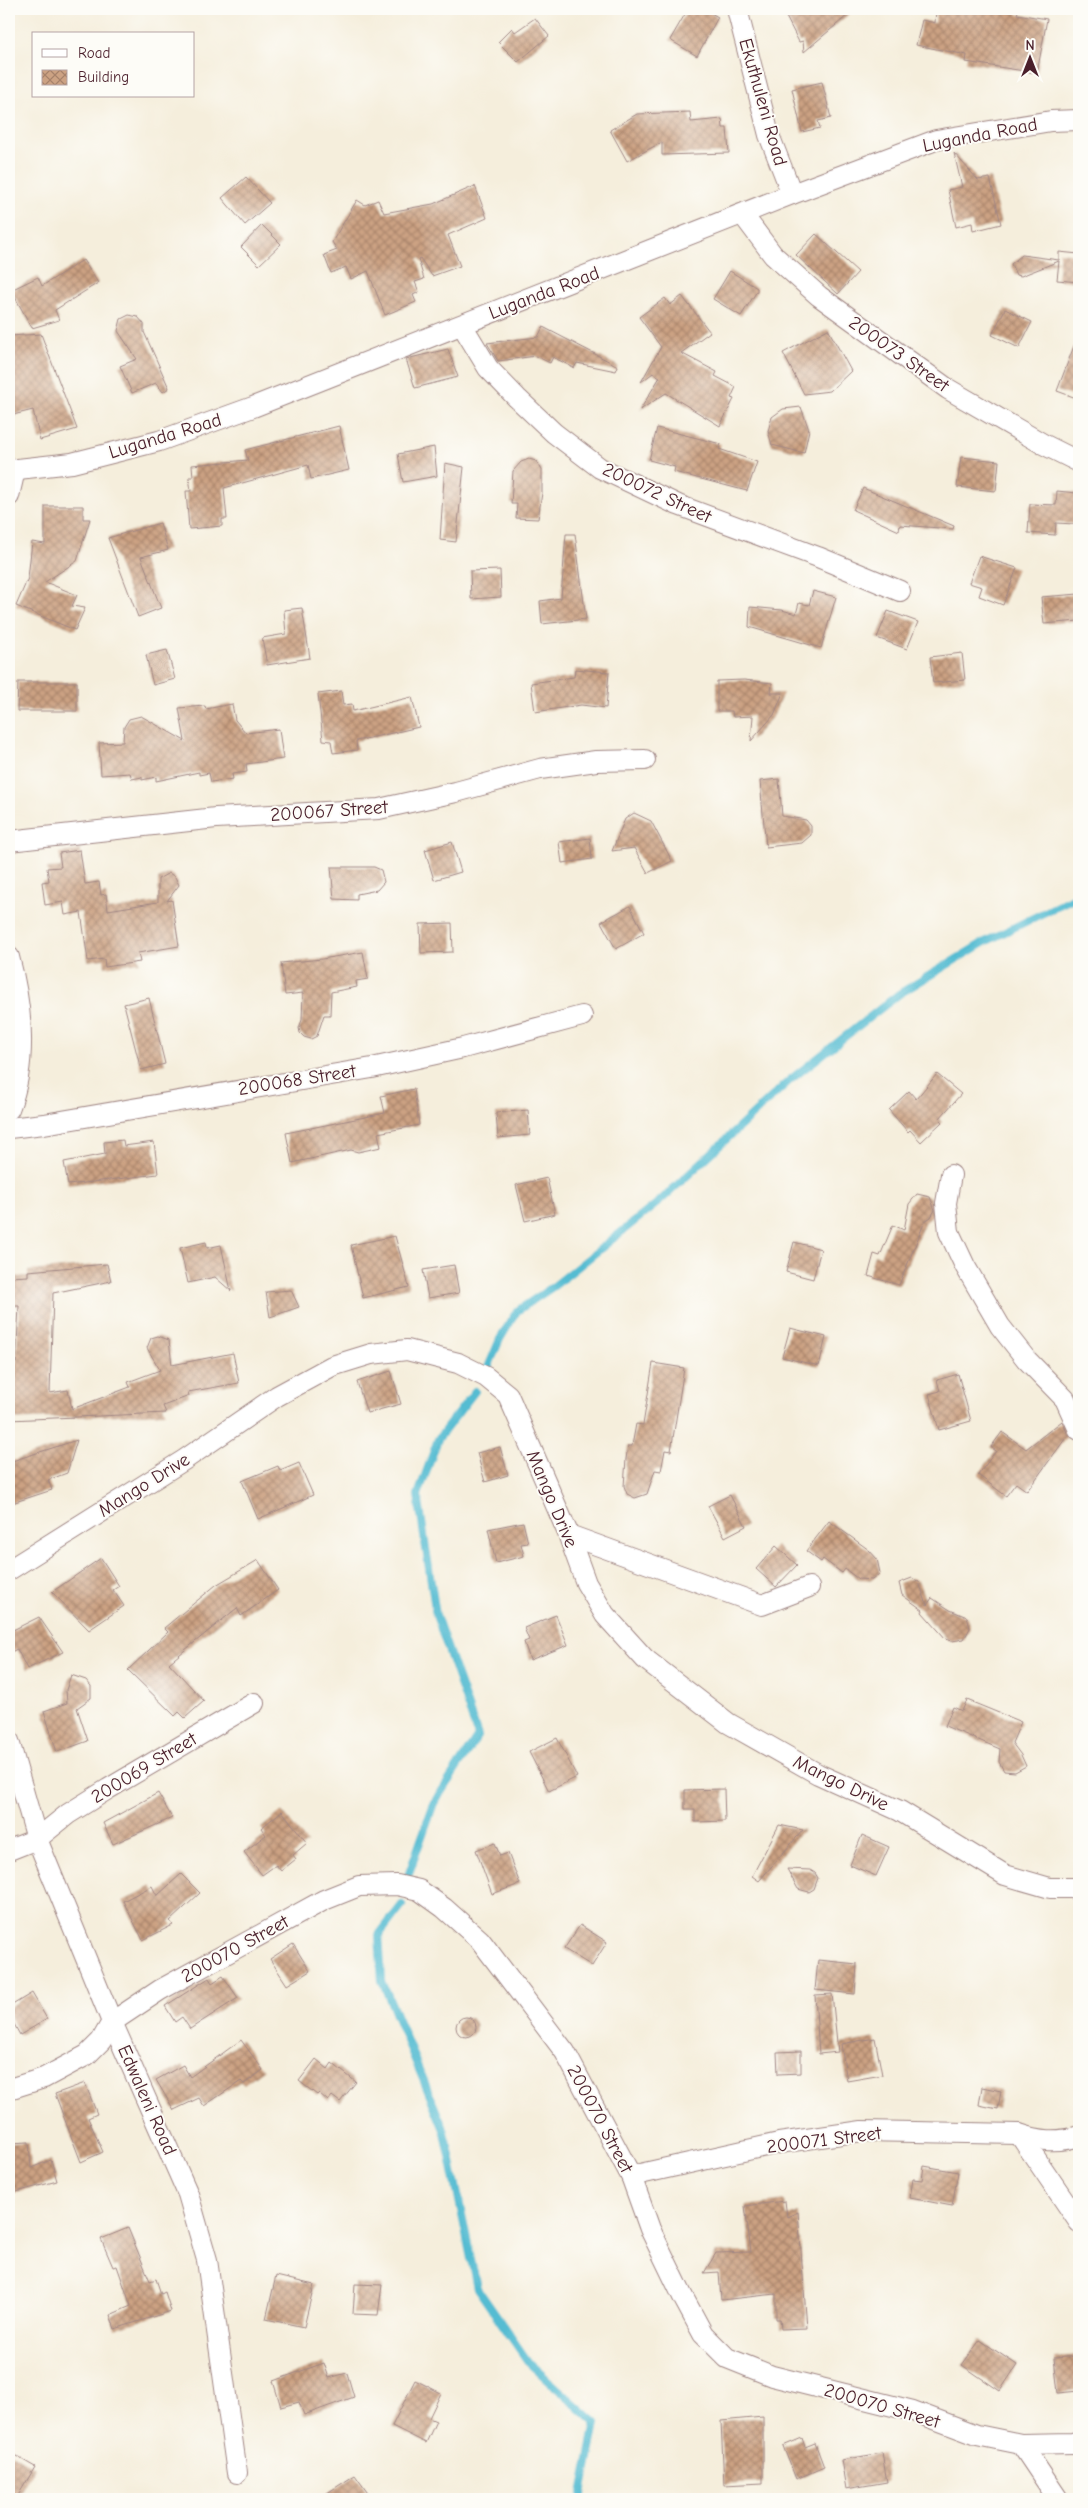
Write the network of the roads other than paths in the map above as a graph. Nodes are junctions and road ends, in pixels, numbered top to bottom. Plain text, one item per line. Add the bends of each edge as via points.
1 (737, 9) edge
2 (1079, 120) edge
3 (792, 194) junction
4 (742, 215) junction
5 (462, 325) junction
6 (1079, 462) edge
7 (12, 470) edge
8 (9, 496) edge
9 (900, 591) dead end
10 (644, 760) dead end
11 (9, 841) edge
12 (9, 957) edge
13 (582, 1016) dead end
14 (9, 1109) edge
15 (9, 1128) edge
16 (951, 1175) dead end
17 (1079, 1430) edge
18 (569, 1534) junction
19 (9, 1570) edge
20 (809, 1587) dead end
21 (254, 1703) dead end
22 (9, 1741) edge
23 (37, 1838) junction
24 (9, 1850) edge
25 (1079, 1888) edge
26 (112, 2022) junction
27 (9, 2089) edge
28 (1019, 2134) junction
29 (1079, 2136) edge
30 (630, 2176) junction
31 (1079, 2222) edge
32 (1079, 2441) edge
33 (1022, 2444) junction
34 (237, 2472) dead end
35 (1058, 2499) edge

1 - 3 street, Ekuthuleni Road via 769,135
2 - 3 street, Luganda Road via 1051,121 936,140
3 - 4 street, Luganda Road
4 - 5 street, Luganda Road
4 - 6 street, 200073 Street via 773,255 819,296 873,336 948,389
5 - 7 street, Luganda Road via 159,441 72,463
5 - 9 street, 200072 Street via 488,368 511,392 554,433 600,468 678,506
7 - 8 street
10 - 11 street, 200067 Street via 596,761 540,769 379,810 216,818
12 - 14 street via 18,991 21,1048
13 - 15 street, 200068 Street via 372,1068
16 - 17 street via 946,1203 949,1232 965,1266 1000,1326 1065,1399
18 - 19 street, Mango Drive via 508,1395 486,1377 458,1363 407,1350 371,1354 332,1366 284,1392 184,1460
18 - 20 street via 762,1605
18 - 25 street, Mango Drive via 586,1583 605,1615 645,1659 728,1723 818,1774 900,1811 1005,1875 1050,1888
21 - 23 street, 200069 Street via 100,1794
22 - 23 street, Edwaleni Road
23 - 24 street, 200069 Street
23 - 26 street, Edwaleni Road
26 - 27 street via 101,2041 87,2055 44,2078
26 - 30 street, 200070 Street via 160,1990 324,1900 359,1886 397,1885 419,1890 480,1940 514,1982 565,2052
26 - 34 street, Edwaleni Road via 188,2194 207,2260
28 - 29 street, 200071 Street via 1040,2141
28 - 30 street, 200071 Street via 862,2131 779,2143
28 - 31 street
30 - 33 street, 200070 Street via 650,2229 683,2297 703,2334 727,2358 772,2376 913,2411 977,2436
32 - 33 street, 200070 Street
33 - 35 street

